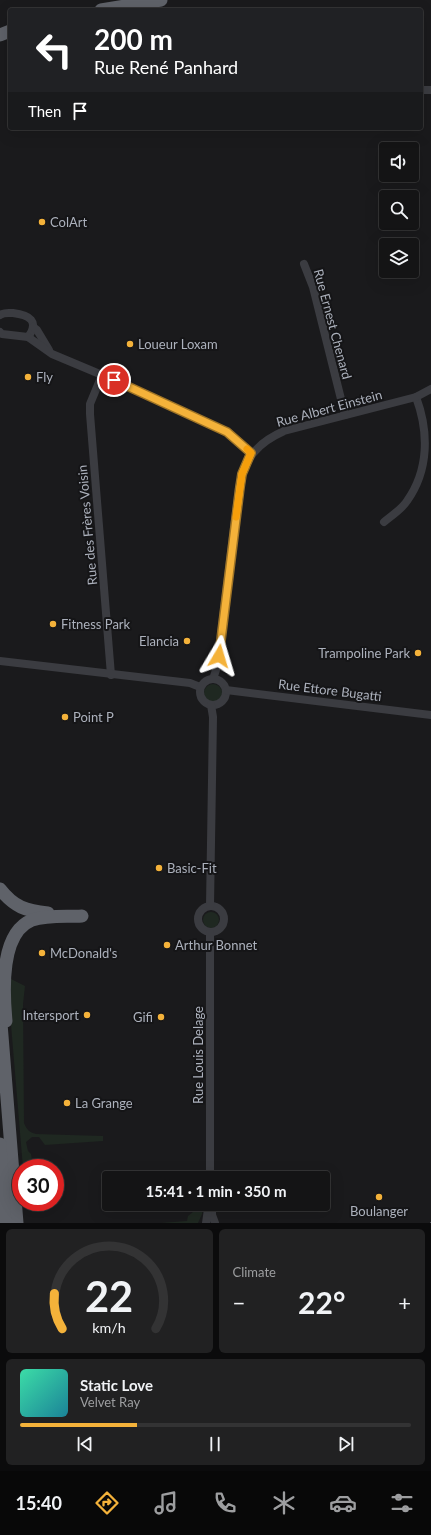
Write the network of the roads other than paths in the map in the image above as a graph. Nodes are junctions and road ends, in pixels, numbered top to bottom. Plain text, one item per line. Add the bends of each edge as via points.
1 (161, 0) edge
2 (113, 8) edge
3 (304, 264) dead end
4 (0, 314) edge
5 (33, 327) junction
6 (0, 332) edge
7 (28, 337) junction
8 (52, 354) junction
9 (102, 375) junction
10 (431, 389) edge
11 (416, 397) junction
12 (345, 415) junction
13 (251, 453) junction
14 (384, 522) dead end
15 (0, 661) edge
16 (111, 674) junction
17 (213, 679) junction
18 (200, 687) junction
19 (226, 690) junction
20 (211, 704) junction
21 (431, 716) edge
22 (0, 890) edge
23 (210, 906) junction
24 (210, 933) junction
25 (0, 1011) edge
26 (3, 1055) junction
27 (0, 1144) edge
28 (210, 1171) edge
29 (208, 1211) edge
30 (212, 1211) edge
31 (5, 1223) edge
32 (18, 1223) edge
33 (206, 1223) edge
34 (215, 1223) edge

1 - 2 highway
3 - 12 street, Rue Ernest Chenard via 313,287
4 - 5 street via 3,312 26,315 33,323
5 - 7 street
5 - 8 street
6 - 7 street
7 - 8 street
8 - 9 street
9 - 13 street via 227,432
9 - 16 street, Rue des Frères Voisin via 90,404 90,414
10 - 11 street, Rue Albert Einstein
11 - 12 street, Rue Albert Einstein
11 - 14 street via 426,436 424,457 418,480 406,503
12 - 13 street, Rue Albert Einstein via 284,431 267,439
13 - 17 street, Rue Albert Einstein via 242,474 217,667
15 - 16 street
16 - 18 street via 190,683
17 - 18 street
17 - 19 street via 222,683
18 - 20 street via 201,697 206,703
19 - 20 street via 221,702
19 - 21 street, Rue Ettore Bugatti
20 - 23 street via 213,717
22 - 26 highway via 13,903 29,911 82,916 34,919 18,928 7,941 2,981 6,1027
23 - 24 street via 201,910 198,916 200,927
23 - 24 street via 221,910 224,918 221,928
24 - 28 street, Rue Louis Delage
25 - 26 highway
26 - 32 highway
27 - 31 highway
29 - 33 street
30 - 34 street

